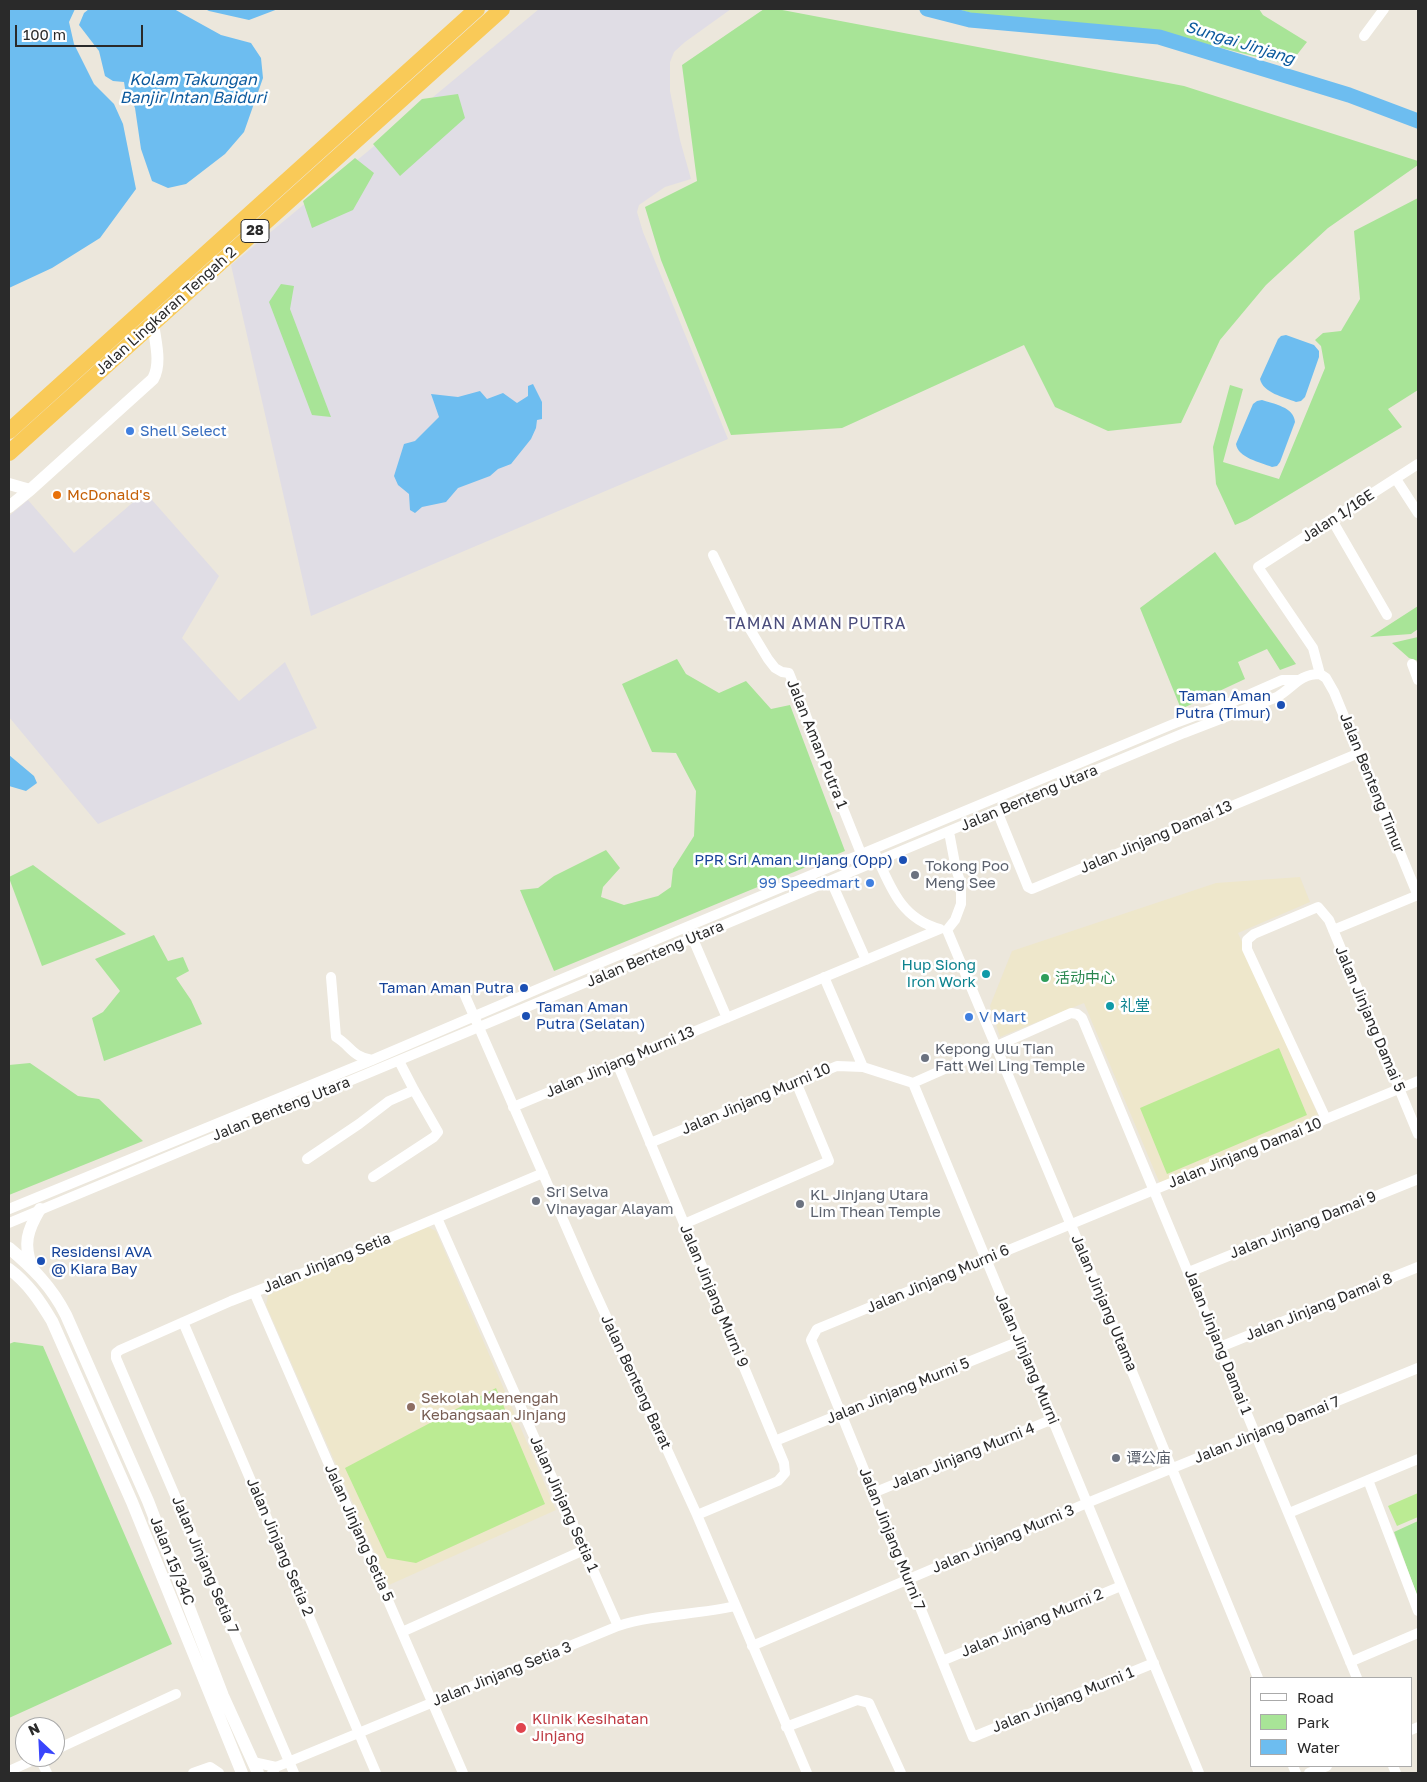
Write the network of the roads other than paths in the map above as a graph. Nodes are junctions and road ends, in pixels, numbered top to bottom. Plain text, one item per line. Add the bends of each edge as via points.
1 (477, 9) edge
2 (502, 9) edge
3 (1384, 9) edge
4 (1364, 36) dead end
5 (153, 323) junction
6 (9, 431) edge
7 (9, 453) edge
8 (1418, 464) edge
9 (1396, 479) junction
10 (9, 484) edge
11 (30, 490) junction
12 (9, 508) edge
13 (1418, 513) edge
14 (1332, 520) junction
15 (713, 555) dead end
16 (1387, 615) dead end
17 (1412, 664) dead end
18 (1320, 674) junction
19 (1298, 680) junction
20 (1418, 680) edge
21 (1359, 753) junction
22 (997, 811) junction
23 (949, 832) junction
24 (874, 850) junction
25 (862, 855) junction
26 (879, 861) junction
27 (867, 866) junction
28 (831, 881) junction
29 (1418, 895) edge
30 (943, 929) junction
31 (1333, 930) junction
32 (693, 938) junction
33 (866, 960) junction
34 (330, 977) dead end
35 (824, 977) junction
36 (552, 983) junction
37 (463, 991) dead end
38 (557, 995) junction
39 (474, 1016) junction
40 (727, 1018) junction
41 (479, 1028) junction
42 (996, 1047) junction
43 (372, 1060) junction
44 (399, 1060) junction
45 (617, 1063) junction
46 (864, 1067) junction
47 (1418, 1081) edge
48 (796, 1082) junction
49 (913, 1083) junction
50 (1399, 1089) junction
51 (414, 1090) junction
52 (513, 1107) junction
53 (1326, 1120) junction
54 (1418, 1134) edge
55 (650, 1144) junction
56 (307, 1159) dead end
57 (543, 1173) junction
58 (373, 1177) dead end
59 (1418, 1179) edge
60 (1155, 1190) junction
61 (9, 1209) edge
62 (40, 1209) junction
63 (437, 1218) junction
64 (9, 1223) edge
65 (684, 1224) junction
66 (1071, 1224) junction
67 (9, 1248) edge
68 (986, 1260) junction
69 (1418, 1267) edge
70 (32, 1268) junction
71 (9, 1269) edge
72 (1189, 1272) junction
73 (254, 1292) junction
74 (183, 1322) junction
75 (811, 1340) joint
76 (1020, 1341) junction
77 (1220, 1348) junction
78 (116, 1358) joint
79 (1418, 1368) edge
80 (841, 1414) junction
81 (1053, 1419) junction
82 (1256, 1434) junction
83 (775, 1442) junction
84 (1418, 1459) edge
85 (1172, 1468) junction
86 (1368, 1480) junction
87 (873, 1493) junction
88 (1087, 1503) junction
89 (1289, 1513) junction
90 (697, 1515) junction
91 (584, 1550) junction
92 (908, 1579) junction
93 (1122, 1586) junction
94 (735, 1606) junction
95 (1418, 1611) edge
96 (618, 1626) junction
97 (402, 1632) junction
98 (1418, 1633) edge
99 (752, 1646) junction
100 (942, 1661) junction
101 (1350, 1662) junction
102 (1154, 1663) junction
103 (1258, 1677) edge
104 (1357, 1677) edge
105 (176, 1694) dead end
106 (433, 1702) junction
107 (786, 1727) junction
108 (360, 1733) junction
109 (973, 1737) joint
110 (65, 1745) edge
111 (290, 1762) junction
112 (1324, 1767) edge
113 (256, 1768) edge
114 (274, 1770) edge
115 (194, 1773) edge
116 (219, 1773) edge
117 (242, 1773) edge
118 (294, 1773) edge
119 (376, 1773) edge
120 (463, 1773) edge
121 (807, 1773) edge
122 (900, 1773) edge
123 (1200, 1773) edge
124 (1309, 1773) edge

1 - 6 highway, Jalan Lingkaran Tengah 2 / 28
2 - 5 highway, Jalan Lingkaran Tengah 2 / 28
3 - 4 street
5 - 7 highway, Jalan Lingkaran Tengah 2 / 28
5 - 11 street via 158,363 153,379
8 - 9 street, Jalan 1/16E
9 - 13 street
9 - 14 street, Jalan 1/16E
10 - 11 street
11 - 12 street
14 - 16 street
14 - 18 street, Jalan 1/16E via 1258,567 1313,648
15 - 25 street, Jalan Aman Putra 1 via 741,615 763,651 775,668 789,673
17 - 20 street
18 - 19 street, Jalan Benteng Utara via 1306,675
18 - 21 street, Jalan Benteng Timur via 1334,692
19 - 22 street, Jalan Benteng Utara via 1290,690 1277,697
19 - 24 street, Jalan Benteng Utara via 1282,680
21 - 22 street, Jalan Jinjang Damai 13 via 1032,889 1028,887
21 - 29 street, Jalan Benteng Timur
22 - 23 street, Jalan Benteng Utara
23 - 26 street, Jalan Benteng Utara
23 - 30 street via 961,884 961,904 955,920
24 - 25 street, Jalan Benteng Utara
24 - 26 street
25 - 27 street, Jalan Aman Putra 1
25 - 36 street, Jalan Benteng Utara
26 - 27 street, Jalan Benteng Utara
26 - 30 street via 899,904 928,926
27 - 28 street, Jalan Benteng Utara
28 - 32 street, Jalan Benteng Utara
28 - 33 street
29 - 31 street
30 - 33 street, Jalan Jinjang Murni 13
30 - 42 street, Jalan Jinjang Utama
31 - 50 street, Jalan Jinjang Damai 5
31 - 53 street, Jalan Jinjang Damai 5 via 1318,907 1247,940 1247,949
32 - 38 street, Jalan Benteng Utara
32 - 40 street
33 - 35 street, Jalan Jinjang Murni 13
34 - 43 street via 336,1037 361,1058
35 - 40 street, Jalan Jinjang Murni 13
35 - 46 street
36 - 38 street
36 - 39 street, Jalan Benteng Utara
37 - 39 street, Jalan Benteng Barat
38 - 41 street, Jalan Benteng Utara
39 - 41 street, Jalan Benteng Barat
39 - 43 street, Jalan Benteng Utara
40 - 45 street, Jalan Jinjang Murni 13
41 - 44 street, Jalan Benteng Utara
41 - 52 street, Jalan Benteng Barat
42 - 49 street
42 - 60 street, Jalan Jinjang Damai 1 via 1070,1013 1082,1018
42 - 66 street, Jalan Jinjang Utama
43 - 61 street, Jalan Benteng Utara
44 - 51 street
44 - 62 street, Jalan Benteng Utara
45 - 52 street, Jalan Jinjang Murni 13
45 - 55 street, Jalan Jinjang Murni 9
46 - 48 street, Jalan Jinjang Murni 10 via 837,1066
46 - 49 street
47 - 50 street, Jalan Jinjang Damai 10
48 - 55 street, Jalan Jinjang Murni 10
48 - 65 street via 829,1160
49 - 68 street, Jalan Jinjang Murni
50 - 53 street, Jalan Jinjang Damai 10
50 - 54 street, Jalan Jinjang Damai 5
51 - 56 street via 389,1101
51 - 58 street via 438,1132
52 - 57 street, Jalan Benteng Barat
53 - 60 street, Jalan Jinjang Damai 10
55 - 65 street, Jalan Jinjang Murni 9
57 - 63 street, Jalan Jinjang Setia
57 - 90 street, Jalan Benteng Barat
59 - 72 street, Jalan Jinjang Damai 9
60 - 66 street, Jalan Jinjang Damai 10
60 - 72 street, Jalan Jinjang Damai 1
62 - 64 street, Jalan Benteng Utara
62 - 70 street via 26,1246
63 - 73 street, Jalan Jinjang Setia
63 - 91 street, Jalan Jinjang Setia 1
65 - 83 street, Jalan Jinjang Murni 9
66 - 68 street, Jalan Jinjang Murni 6
66 - 85 street, Jalan Jinjang Utama
67 - 70 street, Jalan 15/34C
68 - 75 street, Jalan Jinjang Murni 6 via 817,1330
68 - 76 street, Jalan Jinjang Murni
69 - 77 street, Jalan Jinjang Damai 8
70 - 113 street, Jalan 15/34C via 61,1304 148,1501 223,1696
71 - 117 street, Jalan 15/34C via 25,1282 52,1321 132,1502
72 - 77 street, Jalan Jinjang Damai 1
73 - 74 street, Jalan Jinjang Setia
73 - 97 street, Jalan Jinjang Setia 5
74 - 78 street, Jalan Jinjang Setia via 120,1350
74 - 108 street, Jalan Jinjang Setia 2
75 - 80 street, Jalan Jinjang Murni 7
76 - 80 street, Jalan Jinjang Murni 5
76 - 81 street, Jalan Jinjang Murni
77 - 82 street, Jalan Jinjang Damai 1
78 - 111 street, Jalan Jinjang Setia 7
79 - 82 street, Jalan Jinjang Damai 7
80 - 83 street, Jalan Jinjang Murni 5
80 - 87 street, Jalan Jinjang Murni 7
81 - 87 street, Jalan Jinjang Murni 4
81 - 88 street, Jalan Jinjang Murni
82 - 85 street, Jalan Jinjang Damai 7
82 - 89 street, Jalan Jinjang Damai 1
83 - 90 street, Jalan Jinjang Murni 9 via 785,1473 778,1482
84 - 86 street
85 - 88 street, Jalan Jinjang Damai 7
85 - 103 street, Jalan Jinjang Utama
86 - 89 street
86 - 95 street
87 - 92 street, Jalan Jinjang Murni 7
88 - 92 street, Jalan Jinjang Murni 3
88 - 93 street, Jalan Jinjang Murni
89 - 101 street, Jalan Jinjang Damai 1
90 - 94 street, Jalan Benteng Barat
91 - 96 street, Jalan Jinjang Setia 1
91 - 97 street
92 - 99 street, Jalan Jinjang Murni 3
92 - 100 street, Jalan Jinjang Murni 7
93 - 100 street, Jalan Jinjang Murni 2
93 - 102 street, Jalan Jinjang Murni
94 - 96 street, Jalan Jinjang Setia 3
94 - 99 street, Jalan Benteng Barat
96 - 106 street, Jalan Jinjang Setia 3
97 - 106 street, Jalan Jinjang Setia 5
98 - 101 street
99 - 107 street, Jalan Benteng Barat
100 - 109 street, Jalan Jinjang Murni 7
101 - 104 street, Jalan Jinjang Damai 1
102 - 109 street, Jalan Jinjang Murni 1
102 - 123 street, Jalan Jinjang Murni
105 - 110 street
106 - 108 street, Jalan Jinjang Setia 3
106 - 120 street, Jalan Jinjang Setia 5
107 - 121 street, Jalan Benteng Barat
107 - 122 street via 857,1700 869,1703
108 - 111 street, Jalan Jinjang Setia 3
108 - 119 street, Jalan Jinjang Setia 2
111 - 114 street, Jalan Jinjang Setia 3
111 - 118 street, Jalan Jinjang Setia 7
112 - 124 street
113 - 114 street, Jalan Jinjang Setia 3
115 - 116 street via 210,1767

